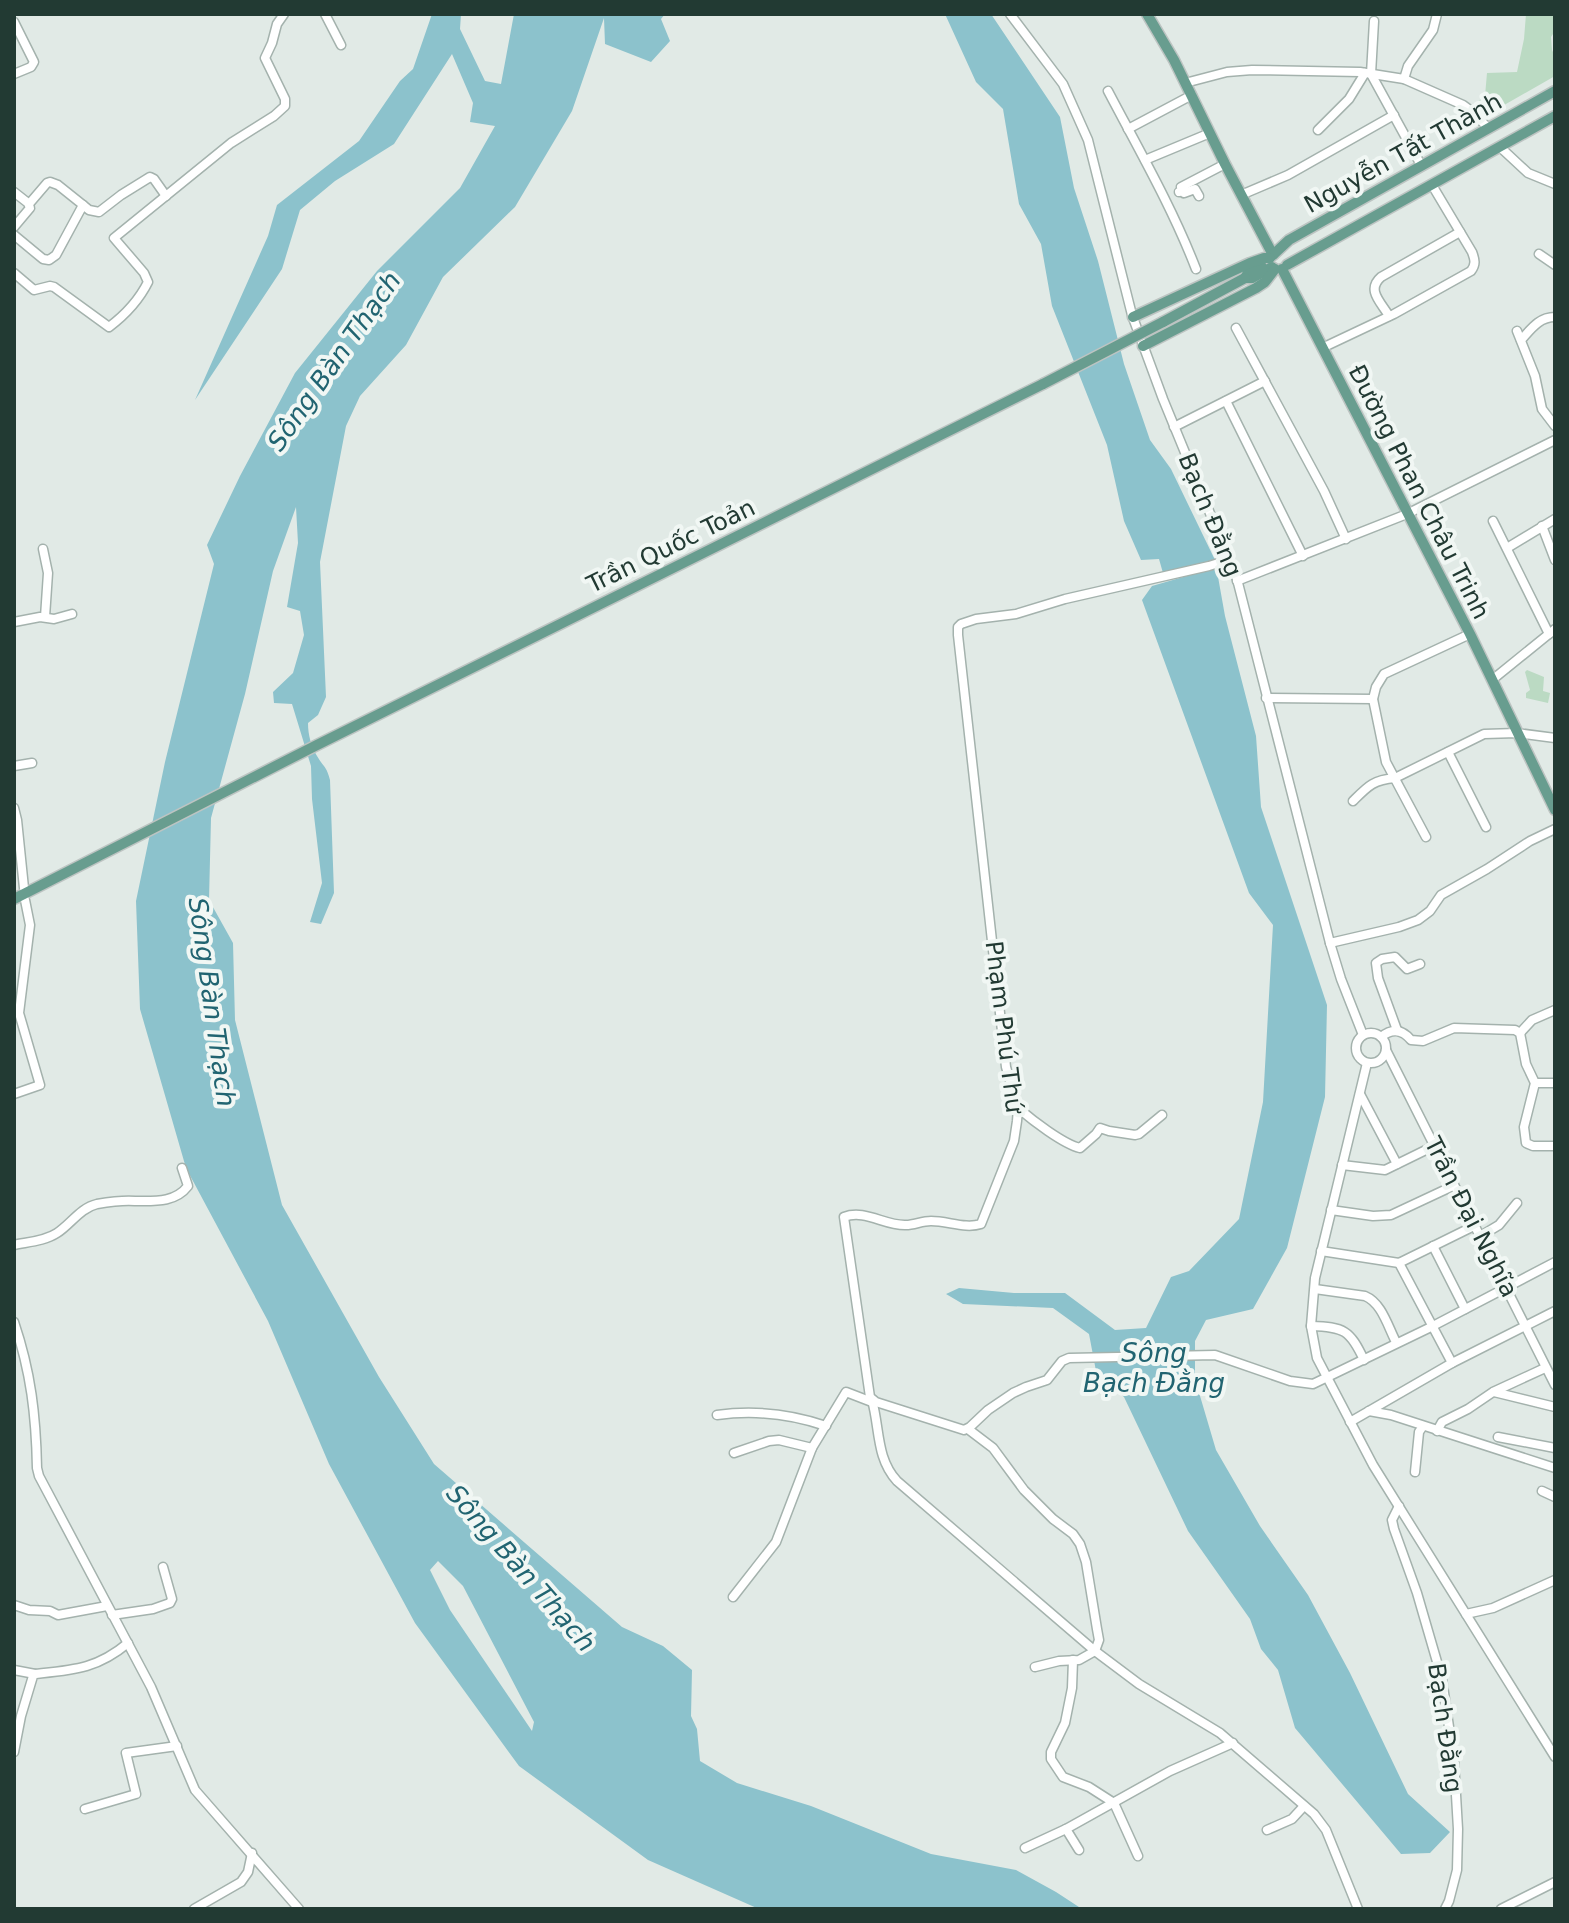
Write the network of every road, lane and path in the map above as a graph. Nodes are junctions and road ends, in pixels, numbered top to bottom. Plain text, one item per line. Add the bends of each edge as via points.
1 (284, 14) edge
2 (325, 14) edge
3 (1010, 14) edge
4 (1147, 14) edge
5 (1437, 14) edge
6 (1374, 21) dead end
7 (14, 22) edge
8 (341, 45) dead end
9 (14, 74) edge
10 (1368, 74) junction
11 (1404, 79) junction
12 (1185, 83) junction
13 (1108, 91) dead end
14 (1555, 91) edge
15 (1192, 95) junction
16 (1394, 115) junction
17 (1555, 116) edge
18 (1488, 128) junction
19 (1128, 129) junction
20 (1318, 130) dead end
21 (1210, 133) junction
22 (1500, 147) junction
23 (1145, 160) junction
24 (1225, 164) junction
25 (1421, 165) junction
26 (1555, 184) edge
27 (1432, 185) junction
28 (14, 192) edge
29 (1241, 195) junction
30 (166, 196) junction
31 (1199, 196) dead end
32 (29, 204) junction
33 (83, 205) junction
34 (14, 227) edge
35 (1460, 232) junction
36 (14, 235) edge
37 (1539, 254) dead end
38 (1275, 262) junction
39 (1555, 265) edge
40 (1196, 269) dead end
41 (14, 273) edge
42 (1389, 316) junction
43 (1133, 317) junction
44 (1555, 317) edge
45 (1236, 328) dead end
46 (1143, 346) junction
47 (1322, 348) junction
48 (1265, 381) junction
49 (1226, 401) junction
50 (1555, 426) edge
51 (1174, 427) junction
52 (1555, 440) edge
53 (1407, 514) junction
54 (1555, 519) edge
55 (1493, 521) dead end
56 (1542, 526) junction
57 (1346, 539) junction
58 (1507, 548) junction
59 (43, 549) dead end
60 (1303, 556) junction
61 (1228, 560) junction
62 (1555, 560) edge
63 (1237, 581) junction
64 (72, 614) dead end
65 (45, 617) junction
66 (14, 622) edge
67 (1552, 632) edge
68 (1470, 634) junction
69 (1492, 680) junction
70 (1266, 698) junction
71 (1373, 699) junction
72 (1517, 733) junction
73 (1555, 738) edge
74 (1448, 752) junction
75 (32, 763) dead end
76 (14, 766) edge
77 (1395, 778) junction
78 (1353, 801) dead end
79 (14, 808) edge
80 (1555, 810) edge
81 (1486, 827) dead end
82 (1555, 829) edge
83 (1426, 837) dead end
84 (24, 888) dead end
85 (19, 899) edge
86 (1330, 943) junction
87 (1420, 964) dead end
88 (1555, 1010) edge
89 (1397, 1030) junction
90 (1520, 1033) junction
91 (1363, 1035) junction
92 (1381, 1037) junction
93 (1386, 1050) junction
94 (1367, 1063) junction
95 (1535, 1083) junction
96 (1555, 1083) edge
97 (14, 1094) edge
98 (1360, 1094) junction
99 (1018, 1108) junction
100 (1162, 1115) dead end
101 (1434, 1146) junction
102 (1555, 1146) edge
103 (1397, 1164) junction
104 (1342, 1165) junction
105 (182, 1168) dead end
106 (1453, 1186) junction
107 (1517, 1203) dead end
108 (1331, 1210) junction
109 (1474, 1226) junction
110 (1479, 1237) junction
111 (14, 1245) edge
112 (1433, 1246) junction
113 (1321, 1251) junction
114 (1555, 1262) edge
115 (1399, 1263) junction
116 (1506, 1286) junction
117 (1315, 1289) junction
118 (1465, 1309) junction
119 (1555, 1311) edge
120 (14, 1322) edge
121 (1311, 1326) junction
122 (1431, 1327) junction
123 (1525, 1327) junction
124 (1396, 1342) junction
125 (1364, 1360) junction
126 (1452, 1363) junction
127 (1545, 1368) junction
128 (1327, 1378) junction
129 (1555, 1385) edge
130 (1493, 1392) junction
131 (873, 1401) junction
132 (1555, 1407) edge
133 (1369, 1411) junction
134 (717, 1415) dead end
135 (1350, 1422) junction
136 (826, 1426) junction
137 (1423, 1426) junction
138 (968, 1429) junction
139 (1437, 1431) junction
140 (1498, 1437) dead end
141 (812, 1448) junction
142 (1555, 1448) edge
143 (734, 1453) dead end
144 (1555, 1468) edge
145 (1415, 1472) dead end
146 (1542, 1491) dead end
147 (1555, 1497) edge
148 (1399, 1506) junction
149 (163, 1567) dead end
150 (1555, 1580) edge
151 (733, 1597) dead end
152 (14, 1605) edge
153 (110, 1611) junction
154 (1466, 1614) junction
155 (128, 1643) junction
156 (1095, 1651) junction
157 (1073, 1660) junction
158 (1035, 1667) dead end
159 (14, 1670) edge
160 (35, 1674) junction
161 (1233, 1743) junction
162 (177, 1746) junction
163 (14, 1752) edge
164 (1555, 1757) edge
165 (1114, 1803) junction
166 (1304, 1806) junction
167 (85, 1809) dead end
168 (1066, 1829) junction
169 (1267, 1830) dead end
170 (1025, 1848) dead end
171 (1079, 1850) dead end
172 (252, 1853) junction
173 (1138, 1856) dead end
174 (1555, 1882) edge
175 (201, 1907) edge
176 (299, 1909) edge
177 (1358, 1909) edge
178 (1445, 1909) edge
179 (1501, 1909) edge

1 - 30 street via 265,58 285,99 283,109
2 - 8 street
3 - 43 street, Bạch Đằng via 1063,84 1088,140
4 - 12 main road, Đường Phan Châu Trinh
5 - 11 street
6 - 10 street
7 - 9 street via 34,62
10 - 11 street
10 - 12 street via 1252,70
10 - 16 street
10 - 20 street
11 - 18 street via 1463,105
12 - 15 main road, Đường Phan Châu Trinh
13 - 19 street
14 - 18 main road, Nguyễn Tất Thành
15 - 19 street
15 - 21 main road, Đường Phan Châu Trinh
16 - 25 street
16 - 29 street via 1288,175
17 - 22 main road, Nguyễn Tất Thành
18 - 25 main road, Nguyễn Tất Thành
19 - 23 street
21 - 23 street
21 - 24 main road, Đường Phan Châu Trinh
22 - 26 street via 1528,173
22 - 27 main road, Nguyễn Tất Thành
23 - 40 street
24 - 29 main road, Đường Phan Châu Trinh
24 - 31 street via 1181,187 1181,192 1195,189
25 - 38 main road, Nguyễn Tất Thành via 1293,237
27 - 35 street
27 - 38 main road, Nguyễn Tất Thành
28 - 32 street
29 - 38 main road, Đường Phan Châu Trinh
30 - 33 street via 150,177 99,212
30 - 41 street via 114,238 148,282 109,327 54,287 34,290
32 - 33 street via 50,182
32 - 34 street via 30,210
33 - 36 street via 49,260
35 - 42 street via 1475,260 1471,271
35 - 42 street via 1375,282 1374,292
37 - 39 street
38 - 43 main road via 1264,258 1250,263
38 - 46 main road via 1256,288
38 - 47 main road, Đường Phan Châu Trinh
38 - 85 main road, Trần Quốc Toản, bridge
42 - 47 street
43 - 46 street, Bạch Đằng
44 - 50 street via 1519,336 1542,409
45 - 48 street
46 - 51 street, Bạch Đằng
47 - 53 main road, Đường Phan Châu Trinh
48 - 49 street
48 - 57 street
49 - 51 street
49 - 60 street
51 - 61 street, Bạch Đằng
52 - 53 street
53 - 57 street
53 - 68 main road, Đường Phan Châu Trinh
54 - 56 street
55 - 58 street
56 - 58 street
56 - 62 street
57 - 60 street
58 - 67 street
59 - 65 street via 48,573
60 - 63 street
61 - 63 street, Bạch Đằng
61 - 99 street, Phạm Phú Thứ via 958,627 1006,1067
63 - 70 street, Bạch Đằng
64 - 65 street
65 - 66 street
67 - 69 street
68 - 69 main road, Đường Phan Châu Trinh
68 - 71 street via 1384,674
69 - 72 main road, Đường Phan Châu Trinh
70 - 71 street
70 - 86 street, Bạch Đằng
71 - 77 street via 1386,762
72 - 73 street
72 - 74 street via 1484,734
72 - 80 main road, Đường Phan Châu Trinh
74 - 77 street
74 - 81 street
75 - 76 street
77 - 78 street via 1371,784
77 - 83 street
79 - 84 street
82 - 86 street via 1441,895 1418,920
85 - 97 street via 30,925 19,1013 40,1082
86 - 91 street, Bạch Đằng
87 - 89 street via 1407,969 1395,957 1376,963
88 - 90 street via 1532,1020
89 - 90 street via 1417,1042 1454,1028
89 - 92 street
90 - 95 street
91 - 92 street
91 - 94 street via 1356,1048
92 - 93 street
93 - 94 street via 1381,1059
93 - 101 street, Trần Đại Nghĩa
94 - 98 street
95 - 96 street
95 - 102 street via 1524,1127 1526,1143
98 - 103 street
98 - 104 street
99 - 100 street via 1080,1148 1100,1128 1135,1135
99 - 131 street, Phạm Phú Thứ via 1014,1141 981,1224 906,1225 844,1217
101 - 103 street
101 - 106 street, Trần Đại Nghĩa
103 - 104 street via 1385,1170
104 - 108 street
105 - 111 street via 188,1186 176,1195 155,1202 97,1204 55,1235
106 - 108 street via 1391,1215
106 - 109 street, Trần Đại Nghĩa
107 - 110 street via 1499,1225
108 - 113 street
109 - 110 street, Trần Đại Nghĩa
109 - 112 street
110 - 116 street, Trần Đại Nghĩa
112 - 115 street
112 - 118 street
113 - 115 street
113 - 117 street
114 - 116 street
115 - 122 street
116 - 118 street
116 - 123 street, Trần Đại Nghĩa
117 - 121 street
117 - 124 street via 1371,1298
118 - 122 street
119 - 123 street
120 - 153 street via 34,1408 38,1473
121 - 125 street via 1346,1331
121 - 128 street
122 - 124 street
122 - 126 street
123 - 126 street
123 - 127 street, Trần Đại Nghĩa
124 - 125 street
125 - 128 street
126 - 133 street
127 - 129 street, Trần Đại Nghĩa
127 - 130 street
128 - 135 street
128 - 138 street via 1307,1384 1290,1381 1215,1355 1065,1359 1047,1380 1013,1393
130 - 132 street
130 - 139 street via 1442,1422
131 - 136 street via 846,1392
131 - 138 street
131 - 156 street via 882,1455 893,1477
133 - 135 street
133 - 137 street
134 - 136 street via 758,1412
135 - 148 street
136 - 141 street
137 - 139 street
137 - 145 street
138 - 156 street via 993,1448 1024,1490 1080,1544 1099,1640
139 - 144 street
140 - 142 street
141 - 143 street via 779,1440
141 - 151 street via 776,1542
146 - 147 street
148 - 154 street
148 - 178 street, Bạch Đằng via 1392,1520 1442,1679 1454,1761 1457,1870
149 - 153 street via 170,1603
150 - 154 street via 1493,1608
152 - 153 street via 58,1615
153 - 155 street
154 - 164 street
155 - 160 street via 98,1664
155 - 162 street
156 - 157 street
156 - 161 street
157 - 158 street
157 - 165 street via 1065,1723 1051,1759 1063,1777
159 - 160 street
160 - 163 street
161 - 165 street
161 - 166 street
162 - 167 street via 126,1753 136,1794
162 - 172 street via 197,1793
165 - 168 street
165 - 173 street
166 - 169 street via 1292,1819
166 - 177 street via 1323,1825
168 - 170 street
168 - 171 street
172 - 175 street via 245,1879
172 - 176 street
174 - 179 street

